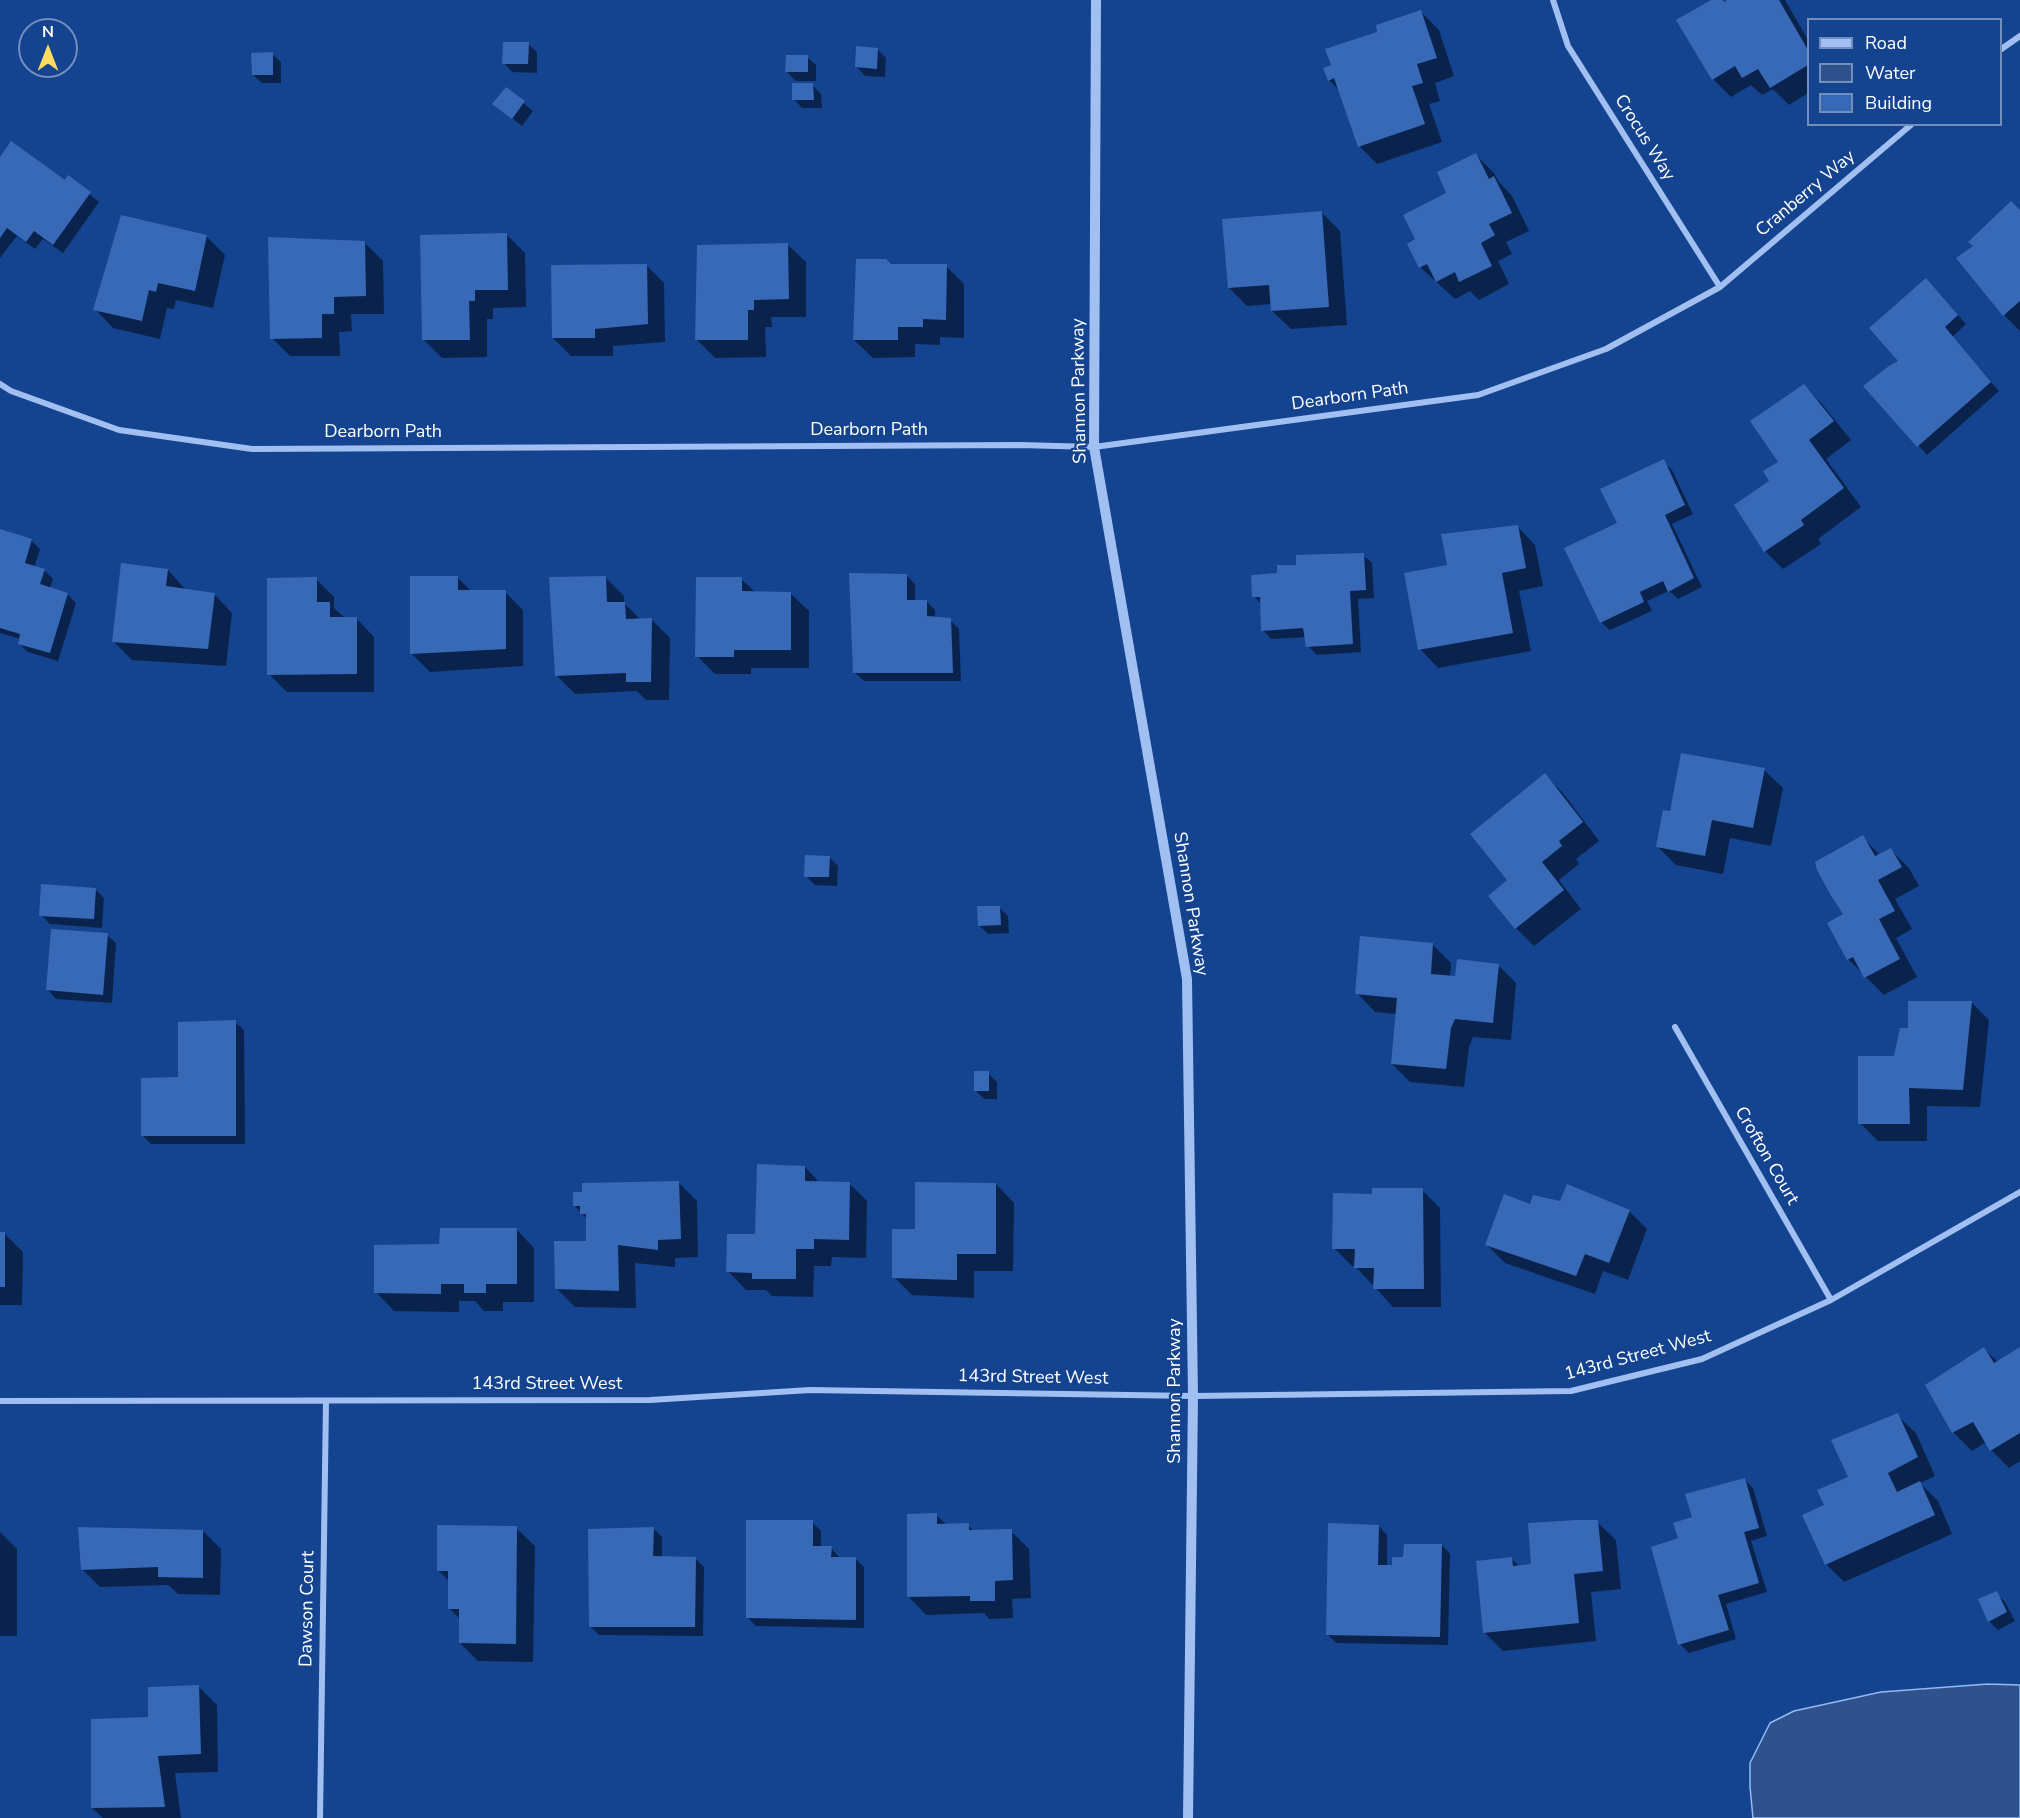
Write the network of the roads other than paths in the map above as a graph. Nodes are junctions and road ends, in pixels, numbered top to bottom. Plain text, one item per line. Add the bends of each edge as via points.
1 (1095, 0) edge
2 (1553, 0) edge
3 (2020, 36) edge
4 (2002, 49) edge
5 (1910, 126) edge
6 (1720, 287) junction
7 (0, 384) edge
8 (1094, 447) junction
9 (1675, 1027) dead end
10 (2020, 1192) edge
11 (1831, 1300) junction
12 (1194, 1396) junction
13 (0, 1401) edge
14 (326, 1401) junction
15 (320, 1818) edge
16 (1188, 1818) edge

1 - 8 street, Shannon Parkway
2 - 6 street, Crocus Way via 1568,46
3 - 4 street
5 - 6 street, Cranberry Way
6 - 8 street, Dearborn Path via 1606,349 1478,395
7 - 8 street, Dearborn Path via 119,430 252,449
8 - 12 street, Shannon Parkway via 1187,979
9 - 11 street, Crofton Court
10 - 11 street, 143rd Street West
11 - 12 street, 143rd Street West via 1702,1359 1571,1392
12 - 14 street, 143rd Street West via 810,1390 650,1400
12 - 16 street, Shannon Parkway
13 - 14 street, 143rd Street West
14 - 15 street, Dawson Court

